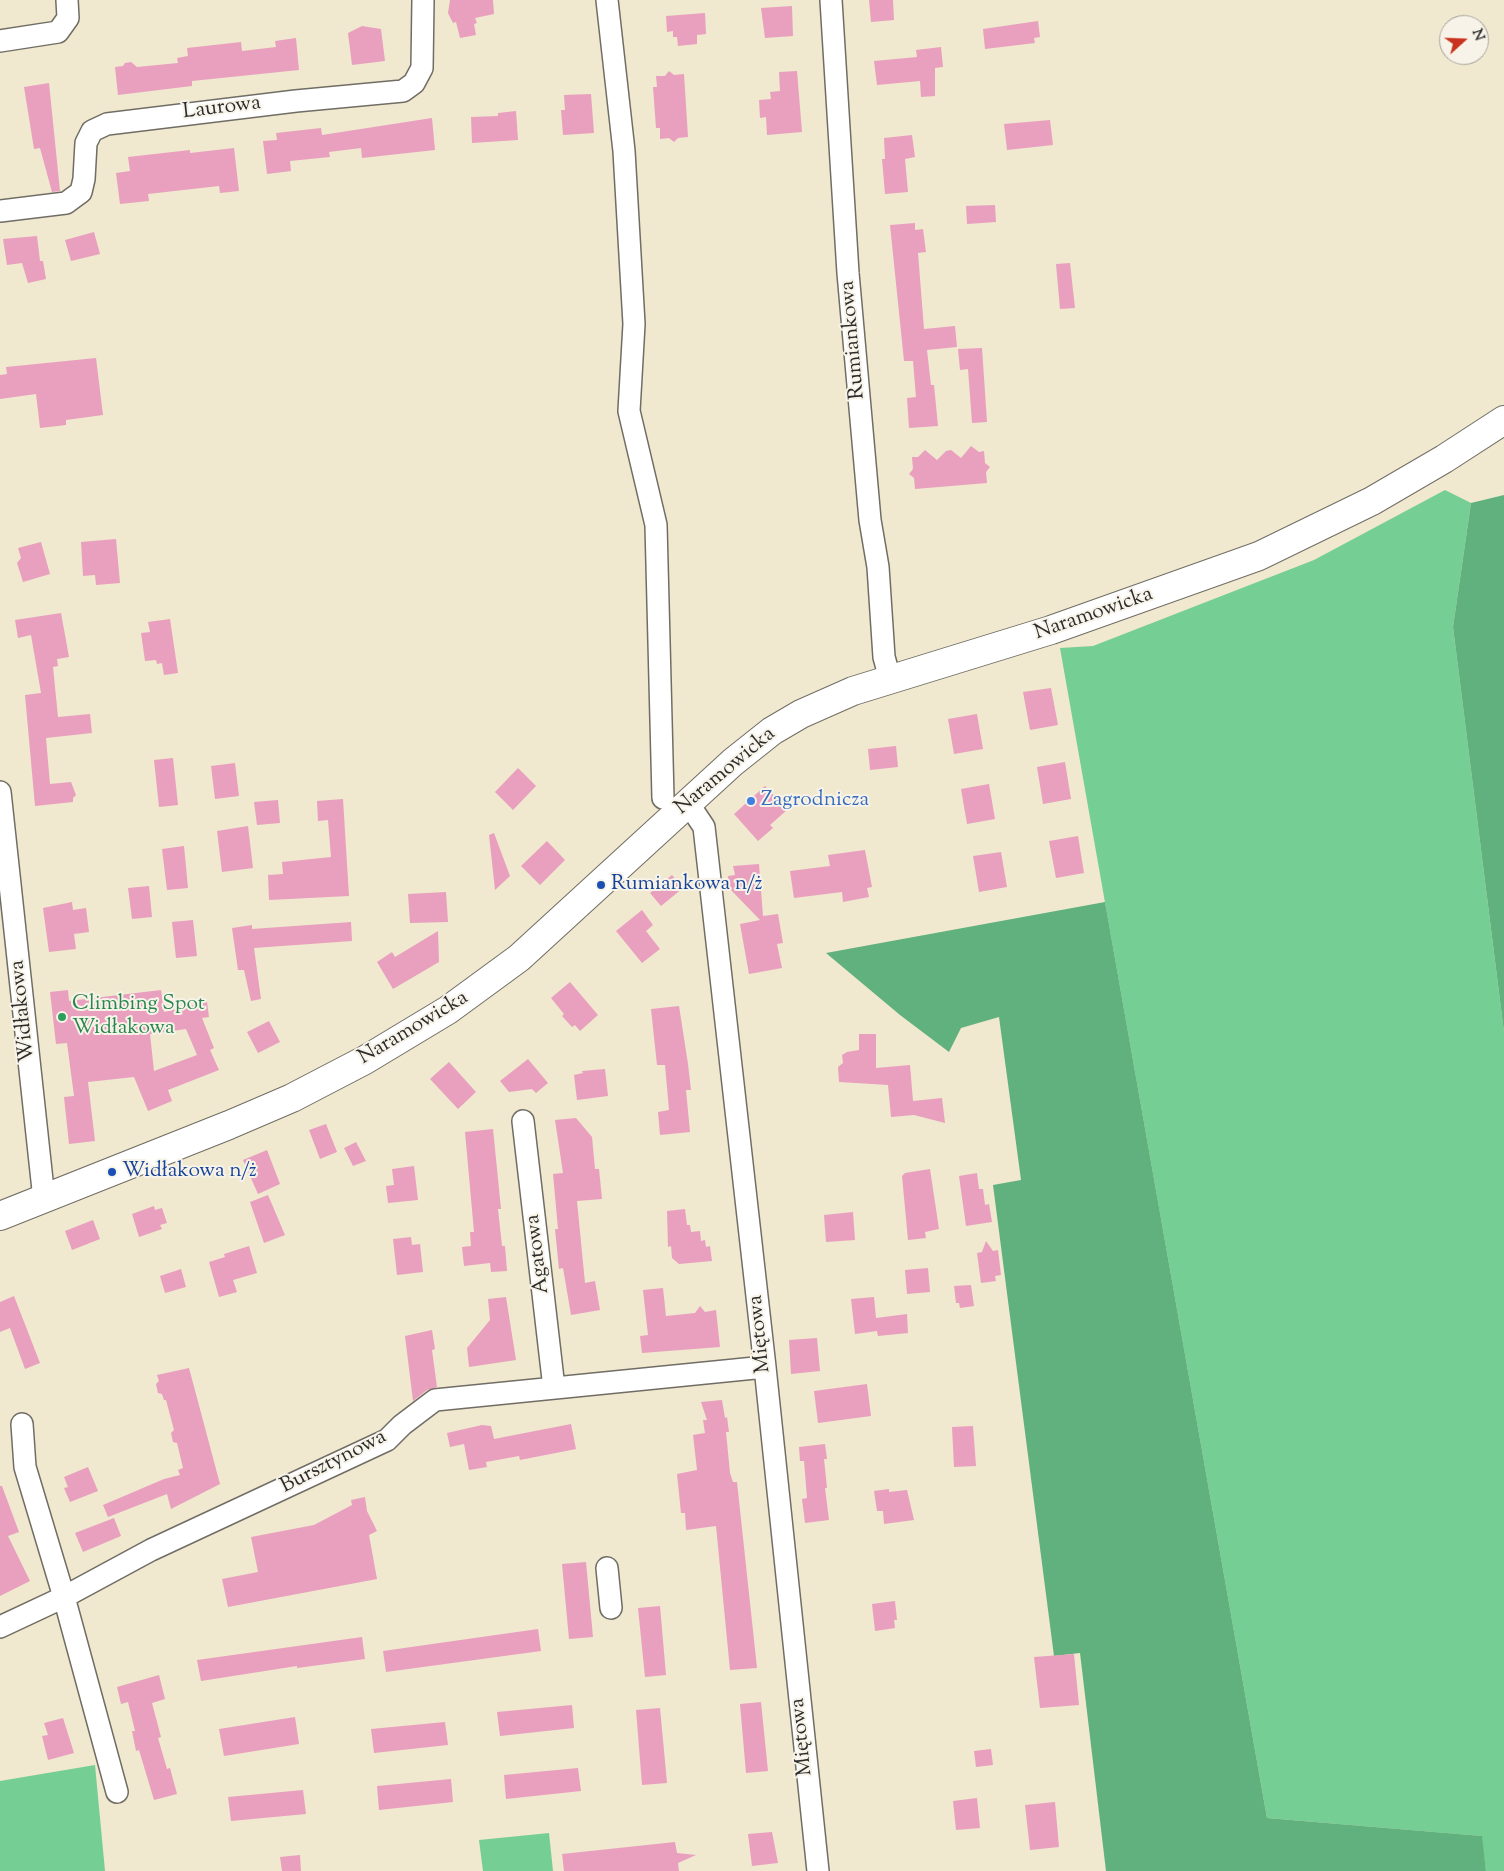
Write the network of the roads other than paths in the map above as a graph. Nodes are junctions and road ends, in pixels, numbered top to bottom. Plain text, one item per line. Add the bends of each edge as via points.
1 (67, 0) edge
2 (423, 0) edge
3 (608, 0) edge
4 (831, 0) edge
5 (0, 41) edge
6 (0, 212) edge
7 (1504, 420) edge
8 (890, 679) junction
9 (0, 792) edge
10 (676, 800) junction
11 (523, 1121) dead end
12 (44, 1199) junction
13 (0, 1216) edge
14 (765, 1368) junction
15 (554, 1388) junction
16 (22, 1424) dead end
17 (607, 1568) dead end
18 (64, 1597) junction
19 (611, 1608) dead end
20 (0, 1627) edge
21 (117, 1792) dead end
22 (818, 1871) edge

1 - 5 street via 68,18 58,32
2 - 6 street, Laurowa via 422,68 414,83 403,91 107,124 92,132 86,143 81,192 66,203
3 - 10 street via 624,151 634,324 629,411 656,525
4 - 8 street, Rumiankowa via 848,273 884,657
7 - 8 street, Naramowicka via 1372,501 1258,556 1050,630
8 - 10 street, Naramowicka via 834,698 787,722
9 - 12 street, Widłakowa
10 - 12 street, Naramowicka via 519,958 475,992 408,1035 344,1072 260,1112
10 - 14 street, Miętowa via 704,827
11 - 15 street, Agatowa
12 - 13 street, Naramowicka
14 - 15 street, Bursztynowa
14 - 22 street, Miętowa
15 - 18 street, Bursztynowa via 435,1400 387,1440 150,1550
16 - 18 street via 25,1467
17 - 19 street
18 - 20 street, Bursztynowa
18 - 21 street

